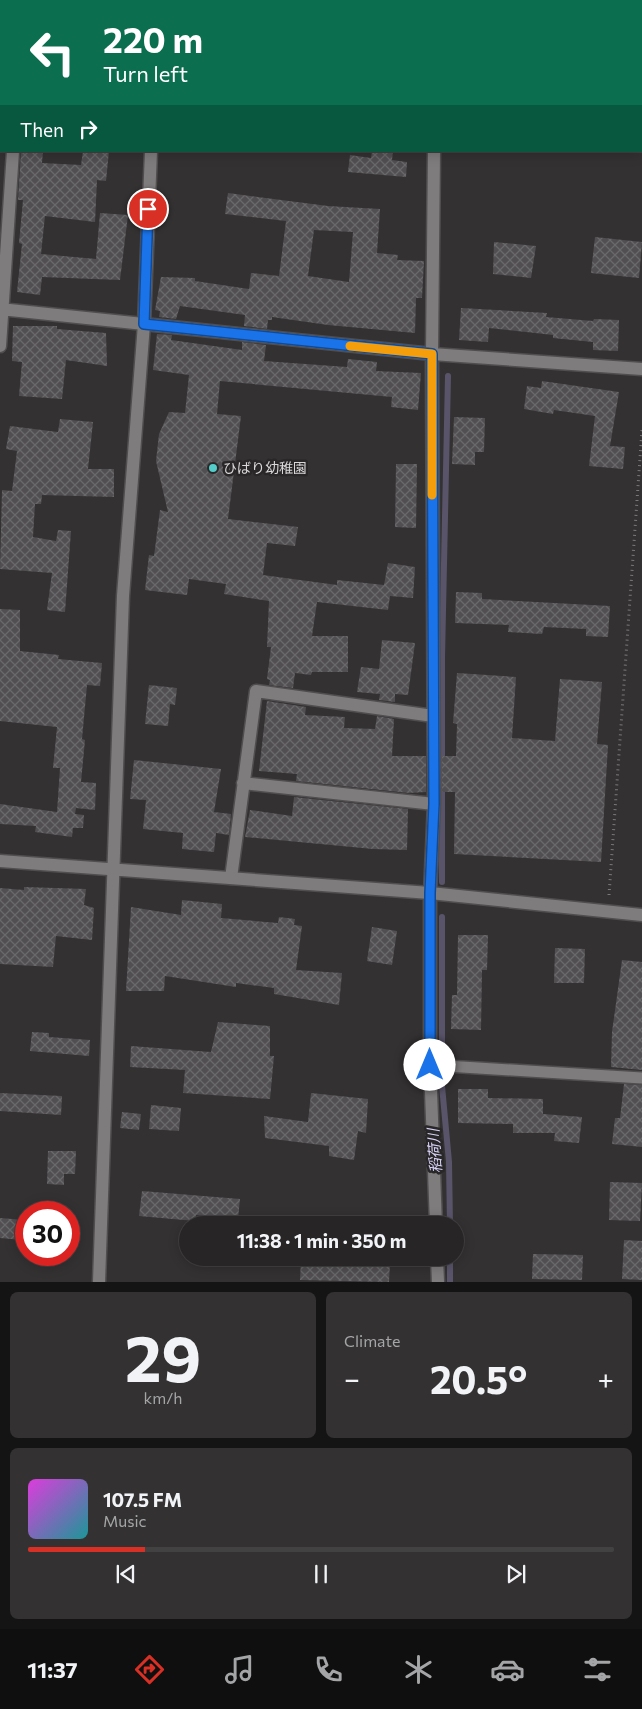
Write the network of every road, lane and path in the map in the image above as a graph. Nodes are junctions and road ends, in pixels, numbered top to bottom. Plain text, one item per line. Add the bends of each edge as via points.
1 (13, 152) edge
2 (151, 152) edge
3 (434, 152) edge
4 (1, 309) edge
5 (144, 324) junction
6 (0, 346) edge
7 (432, 354) junction
8 (642, 369) edge
9 (642, 430) edge
10 (433, 716) junction
11 (243, 783) junction
12 (434, 804) junction
13 (0, 861) edge
14 (114, 869) junction
15 (231, 878) junction
16 (430, 893) junction
17 (608, 912) junction
18 (642, 915) edge
19 (430, 1065) junction
20 (642, 1078) edge
21 (436, 1216) edge
22 (437, 1266) edge
23 (99, 1282) edge
24 (438, 1282) edge

1 - 4 street
2 - 5 street
3 - 7 street
4 - 5 street
4 - 6 street
5 - 7 street
5 - 14 street via 123,596
7 - 8 street
7 - 10 street
9 - 17 path
10 - 11 street via 256,691
10 - 12 street
11 - 12 street
11 - 15 street
12 - 16 street
13 - 14 street
14 - 15 street
14 - 23 street
15 - 16 street
16 - 17 street
16 - 19 street
17 - 18 street
19 - 20 lane
19 - 21 street
22 - 24 street

